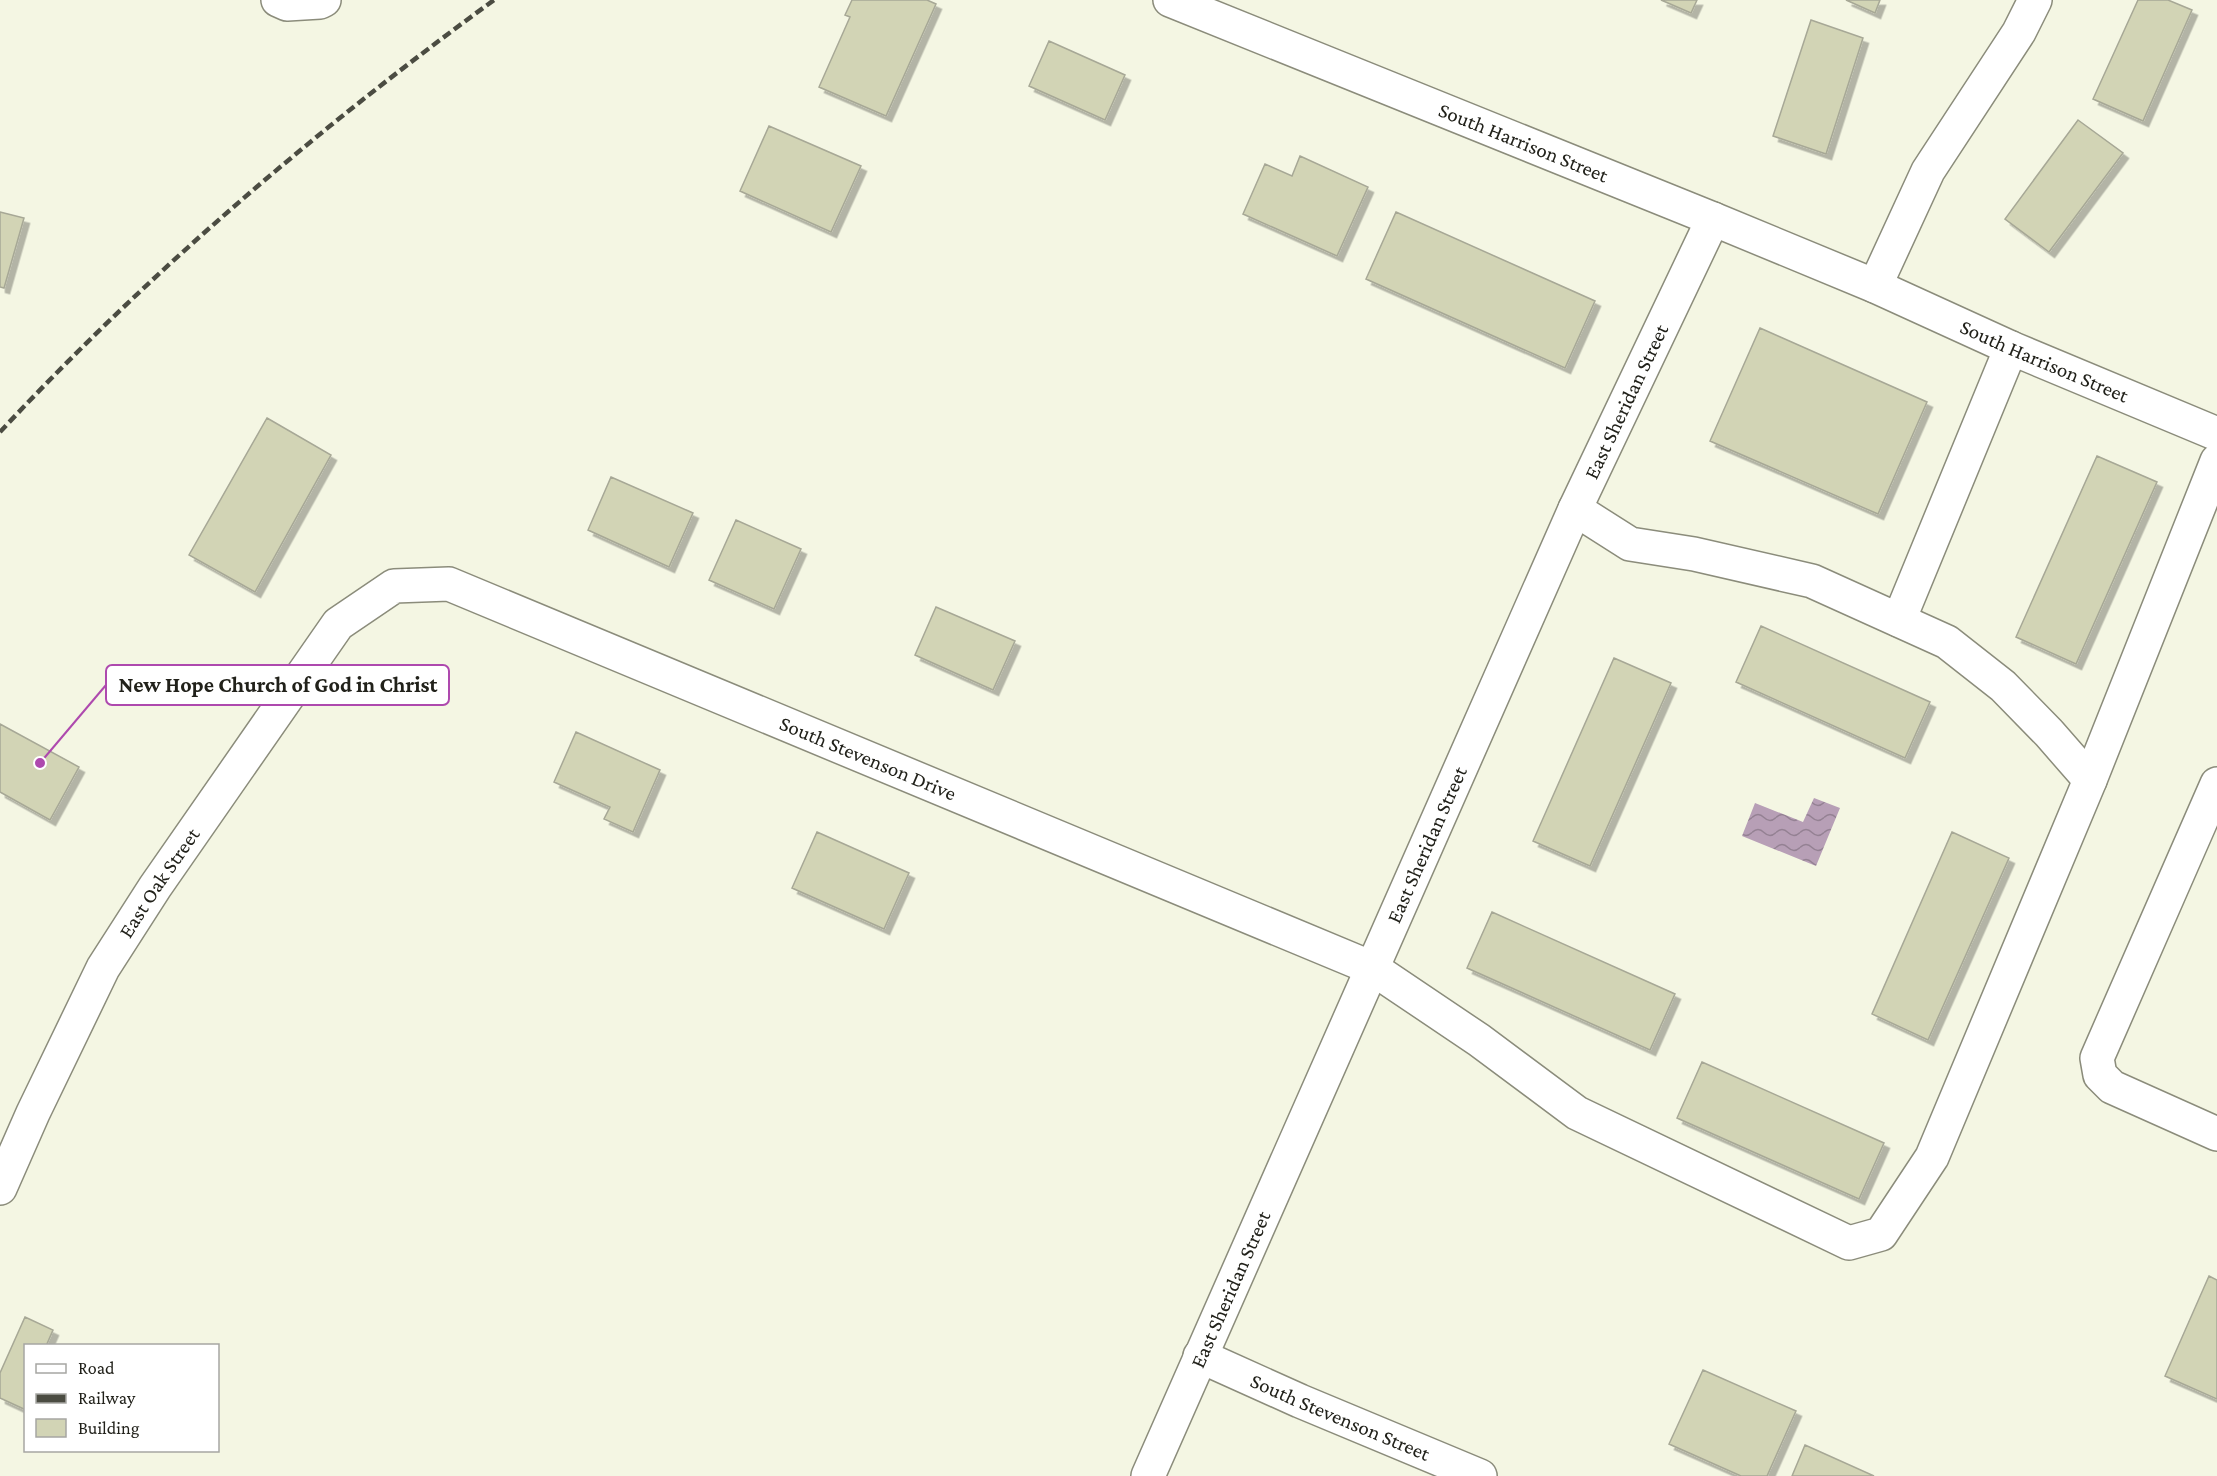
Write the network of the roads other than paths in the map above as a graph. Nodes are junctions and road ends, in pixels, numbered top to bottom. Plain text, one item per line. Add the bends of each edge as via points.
1 (278, 0) edge
2 (324, 0) edge
3 (1170, 0) edge
4 (2035, 0) edge
5 (1713, 219) junction
6 (1875, 286) junction
7 (2011, 348) junction
8 (2217, 434) edge
9 (2217, 461) edge
10 (1575, 509) junction
11 (364, 606) joint
12 (1899, 620) junction
13 (2090, 780) junction
14 (2217, 784) edge
15 (1372, 968) junction
16 (2217, 1134) edge
17 (0, 1188) edge
18 (1200, 1356) junction
19 (1148, 1476) edge
20 (1480, 1476) edge

1 - 2 street via 287,4
3 - 5 street, South Harrison Street
4 - 6 street via 2019,32 1928,171
5 - 6 street, South Harrison Street
5 - 10 street, East Sheridan Street
6 - 7 street, South Harrison Street
7 - 8 street, South Harrison Street
7 - 12 street
9 - 13 street, South Stevenson Drive
10 - 12 street via 1630,544 1812,581
10 - 15 street, East Sheridan Street
11 - 15 street, South Stevenson Drive via 394,586 450,584
11 - 17 street, East Oak Street via 338,624 154,887 110,958
12 - 13 street via 1947,642 2003,686
13 - 15 street, South Stevenson Drive via 1932,1156 1881,1233 1849,1243 1577,1113 1479,1040
14 - 16 street via 2097,1058 2100,1075 2112,1087
15 - 18 street, East Sheridan Street
18 - 19 street, East Sheridan Street
18 - 20 street, South Stevenson Street

